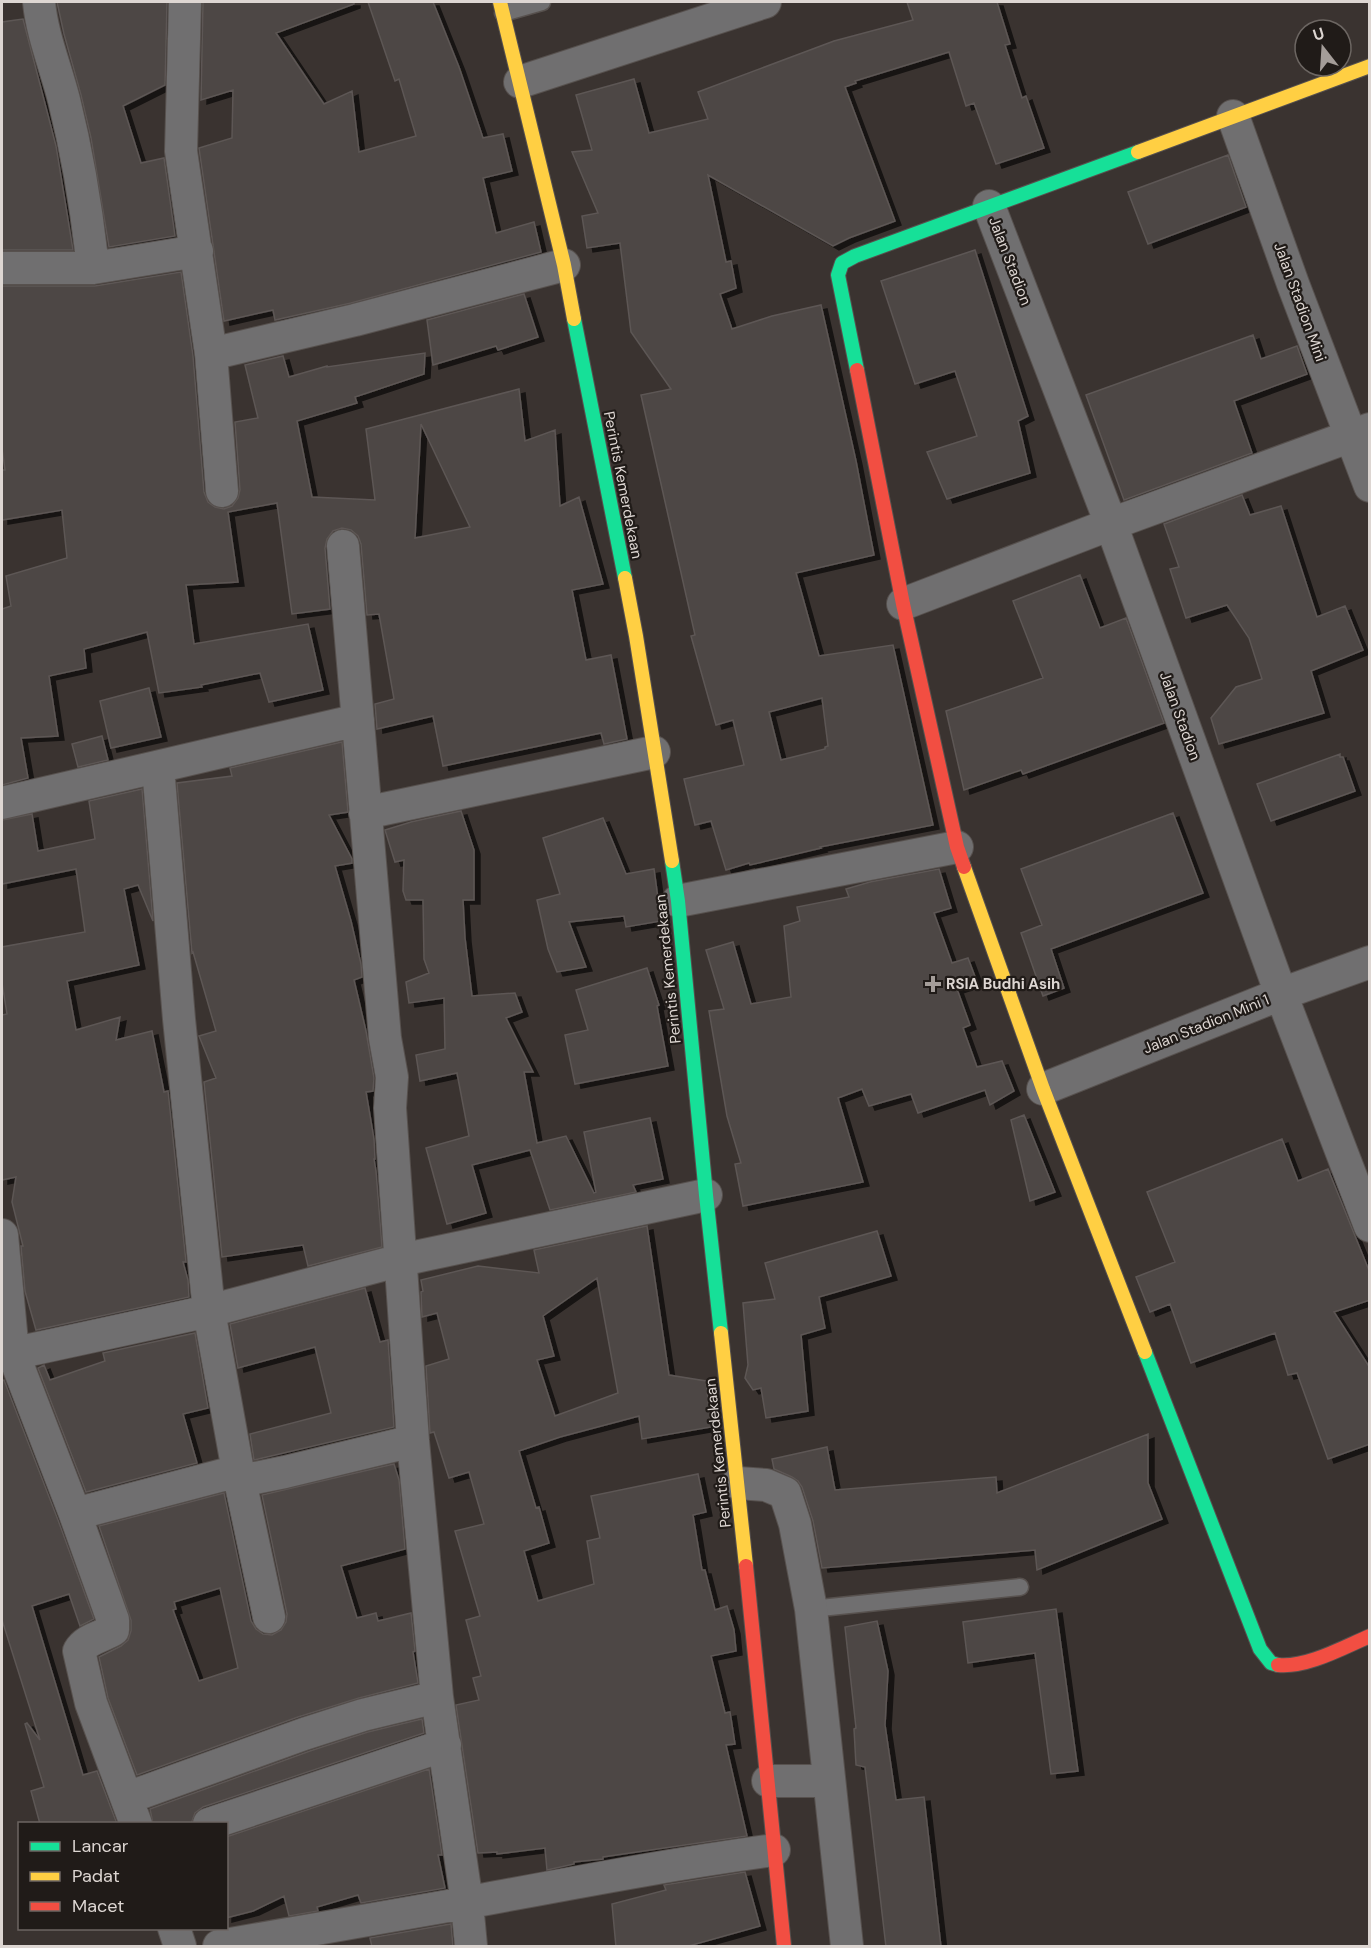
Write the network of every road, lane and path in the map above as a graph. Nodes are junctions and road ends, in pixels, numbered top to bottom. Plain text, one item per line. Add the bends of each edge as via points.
1 (39, 2) edge
2 (185, 2) edge
3 (542, 2) edge
4 (765, 2) edge
5 (502, 8) edge
6 (1370, 66) edge
7 (520, 82) junction
8 (1233, 116) junction
9 (989, 206) junction
10 (197, 251) junction
11 (564, 265) junction
12 (2, 268) edge
13 (93, 268) junction
14 (211, 354) junction
15 (1360, 433) edge
16 (1370, 486) edge
17 (222, 491) dead end
18 (1111, 524) junction
19 (343, 546) dead end
20 (903, 604) junction
21 (358, 720) junction
22 (654, 752) junction
23 (158, 767) junction
24 (2, 803) edge
25 (365, 813) junction
26 (957, 846) junction
27 (678, 901) junction
28 (1370, 962) edge
29 (1281, 994) junction
30 (1043, 1089) junction
31 (706, 1195) junction
32 (1370, 1226) edge
33 (2, 1235) edge
34 (401, 1260) junction
35 (209, 1311) junction
36 (7, 1355) edge
37 (413, 1441) junction
38 (239, 1476) junction
39 (738, 1484) junction
40 (75, 1515) junction
41 (1020, 1587) dead end
42 (811, 1609) junction
43 (269, 1617) dead end
44 (1370, 1636) edge
45 (437, 1697) junction
46 (446, 1745) junction
47 (829, 1780) junction
48 (768, 1781) junction
49 (131, 1811) edge
50 (214, 1822) edge
51 (774, 1850) junction
52 (466, 1902) junction
53 (174, 1930) edge
54 (180, 1947) edge
55 (219, 1947) edge
56 (471, 1947) edge
57 (784, 1947) edge
58 (847, 1947) edge

1 - 13 street via 78,158
2 - 10 street via 181,151
3 - 5 lane
4 - 7 street
5 - 7 street, Perintis Kemerdekaan
6 - 8 street
7 - 11 street, Perintis Kemerdekaan
8 - 9 street
8 - 15 street, Jalan Stadion Mini via 1293,284
9 - 18 street, Jalan Stadion
9 - 20 street via 855,256 842,263 838,275
10 - 13 street
10 - 14 street
11 - 14 street
11 - 22 street, Perintis Kemerdekaan via 636,636
12 - 13 street
14 - 17 street
15 - 16 street, Jalan Stadion Mini
15 - 18 street
18 - 20 street
18 - 29 street, Jalan Stadion
19 - 21 street
20 - 26 street
21 - 23 street
21 - 25 street
22 - 25 street
22 - 27 street, Perintis Kemerdekaan
23 - 24 street
23 - 35 street
25 - 34 street via 392,1077 390,1108
26 - 27 street
26 - 30 street
27 - 31 street, Perintis Kemerdekaan
28 - 29 street, Jalan Stadion Mini 1
29 - 30 street, Jalan Stadion Mini 1
29 - 32 street, Jalan Stadion
30 - 44 street via 1260,1649 1277,1666 1303,1663
31 - 34 street
31 - 39 street, Perintis Kemerdekaan
33 - 36 street
34 - 35 street
34 - 37 street
35 - 36 street
35 - 38 street
36 - 40 street
37 - 38 street via 285,1472
37 - 45 street
38 - 40 street
38 - 43 street
39 - 42 street via 766,1485 785,1494 795,1524
39 - 48 street, Perintis Kemerdekaan
40 - 49 street via 114,1627 82,1645 80,1661
41 - 42 lane
42 - 47 street
45 - 46 street
45 - 49 street via 304,1734
46 - 50 street
46 - 52 street
47 - 48 street
47 - 58 street
48 - 51 street, Perintis Kemerdekaan
51 - 52 street via 684,1862
51 - 57 street, Perintis Kemerdekaan
52 - 55 street
52 - 56 street
53 - 54 street

